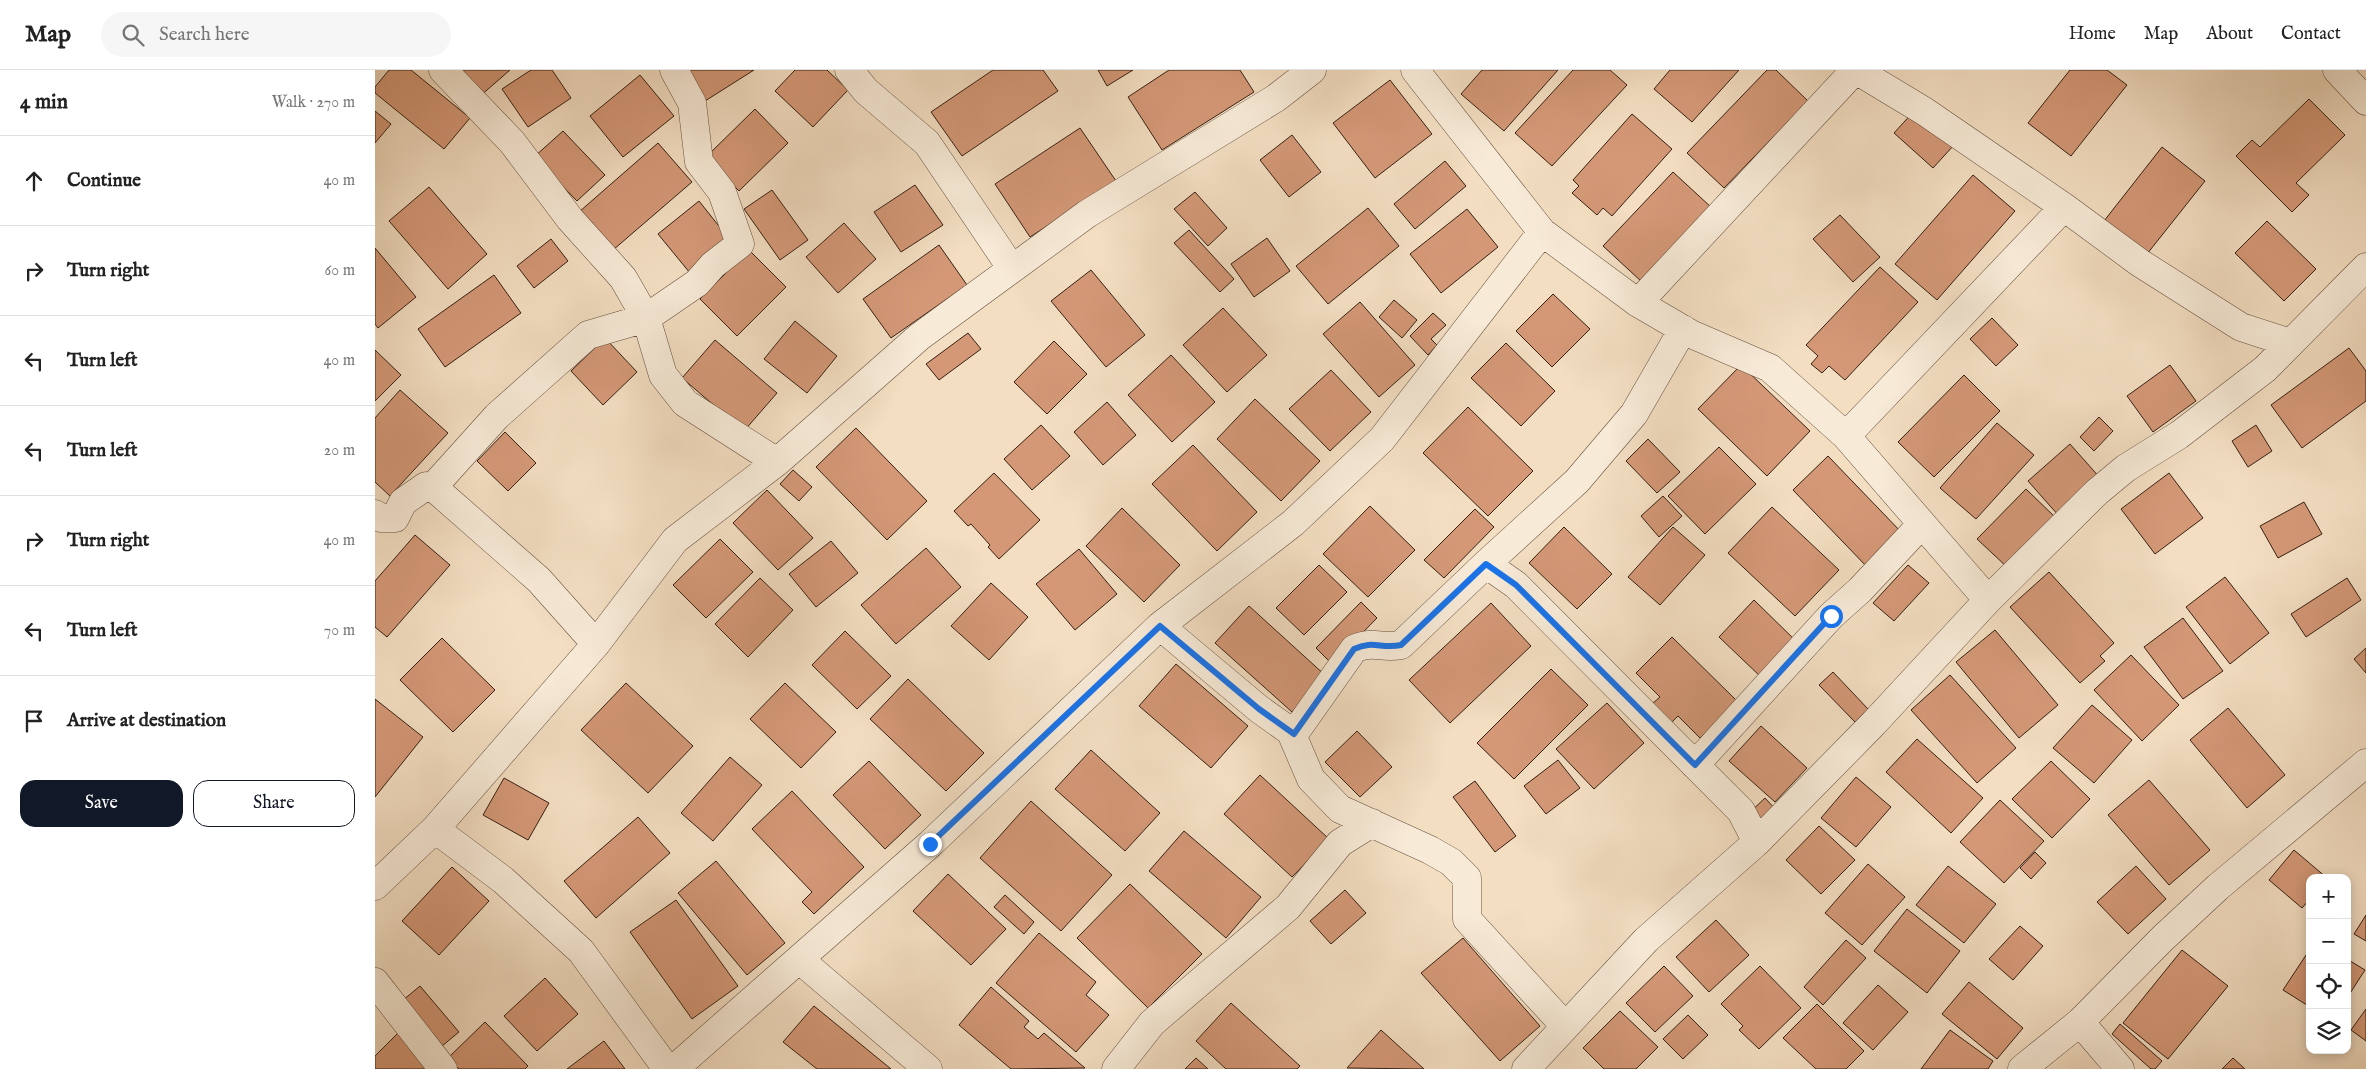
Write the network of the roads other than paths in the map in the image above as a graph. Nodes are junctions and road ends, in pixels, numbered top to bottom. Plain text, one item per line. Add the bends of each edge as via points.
1 (443, 70) edge
2 (674, 70) edge
3 (849, 70) edge
4 (1312, 70) edge
5 (1415, 70) edge
6 (1855, 70) edge
7 (2337, 70) edge
8 (2366, 101) edge
9 (2064, 207) junction
10 (1542, 232) junction
11 (2366, 267) edge
12 (1012, 269) junction
13 (1638, 303) junction
14 (646, 318) junction
15 (1683, 329) junction
16 (2290, 344) junction
17 (1846, 436) junction
18 (777, 462) junction
19 (433, 487) junction
20 (375, 514) edge
21 (1921, 525) junction
22 (1486, 564) junction
23 (1988, 600) junction
24 (1160, 626) junction
25 (596, 644) junction
26 (1294, 734) junction
27 (2366, 763) edge
28 (1695, 765) junction
29 (1372, 823) junction
30 (435, 829) junction
31 (1757, 842) junction
32 (375, 886) edge
33 (800, 960) junction
34 (375, 982) edge
35 (2081, 1022) junction
36 (1565, 1026) junction
37 (443, 1069) edge
38 (667, 1069) edge
39 (673, 1069) edge
40 (928, 1069) edge
41 (1116, 1069) edge
42 (1526, 1069) edge
43 (2022, 1069) edge
44 (2119, 1069) edge

1 - 14 street via 512,142 570,219 623,278
2 - 14 street via 692,103 699,162 722,192 740,244 713,264 697,283
3 - 12 street via 866,91 927,143
4 - 12 street via 1276,98 1087,214
5 - 10 street
6 - 9 street via 1924,111
6 - 13 street
7 - 8 street
9 - 16 street via 2140,263 2241,327
9 - 17 street
10 - 13 street
10 - 24 street via 1382,439 1293,523
11 - 16 street
12 - 18 street via 919,337
13 - 15 street
14 - 18 street via 663,375 685,403
14 - 19 street via 588,335 497,416
15 - 17 street via 1770,368
15 - 22 street via 1634,414 1577,481
16 - 23 street via 2265,369 2179,436 2126,468 2097,492
17 - 21 street
18 - 25 street via 675,540
19 - 20 street via 426,486 403,502 395,518 381,518
19 - 25 street via 539,580
21 - 23 street
21 - 28 street via 1831,616
22 - 26 street via 1401,645 1389,648 1366,643 1354,649
22 - 28 street via 1516,585
23 - 31 street
24 - 26 street
24 - 33 street via 930,844
25 - 30 street
26 - 29 street via 1311,779 1340,808
27 - 35 street via 2217,888
28 - 31 street via 1741,811
29 - 36 street via 1431,850 1451,862 1467,878 1467,919
29 - 41 street via 1340,843 1288,907 1152,1023
30 - 32 street
30 - 38 street via 503,880 581,951
31 - 36 street via 1646,940
33 - 39 street
33 - 40 street
34 - 37 street
35 - 43 street
35 - 44 street
36 - 42 street

